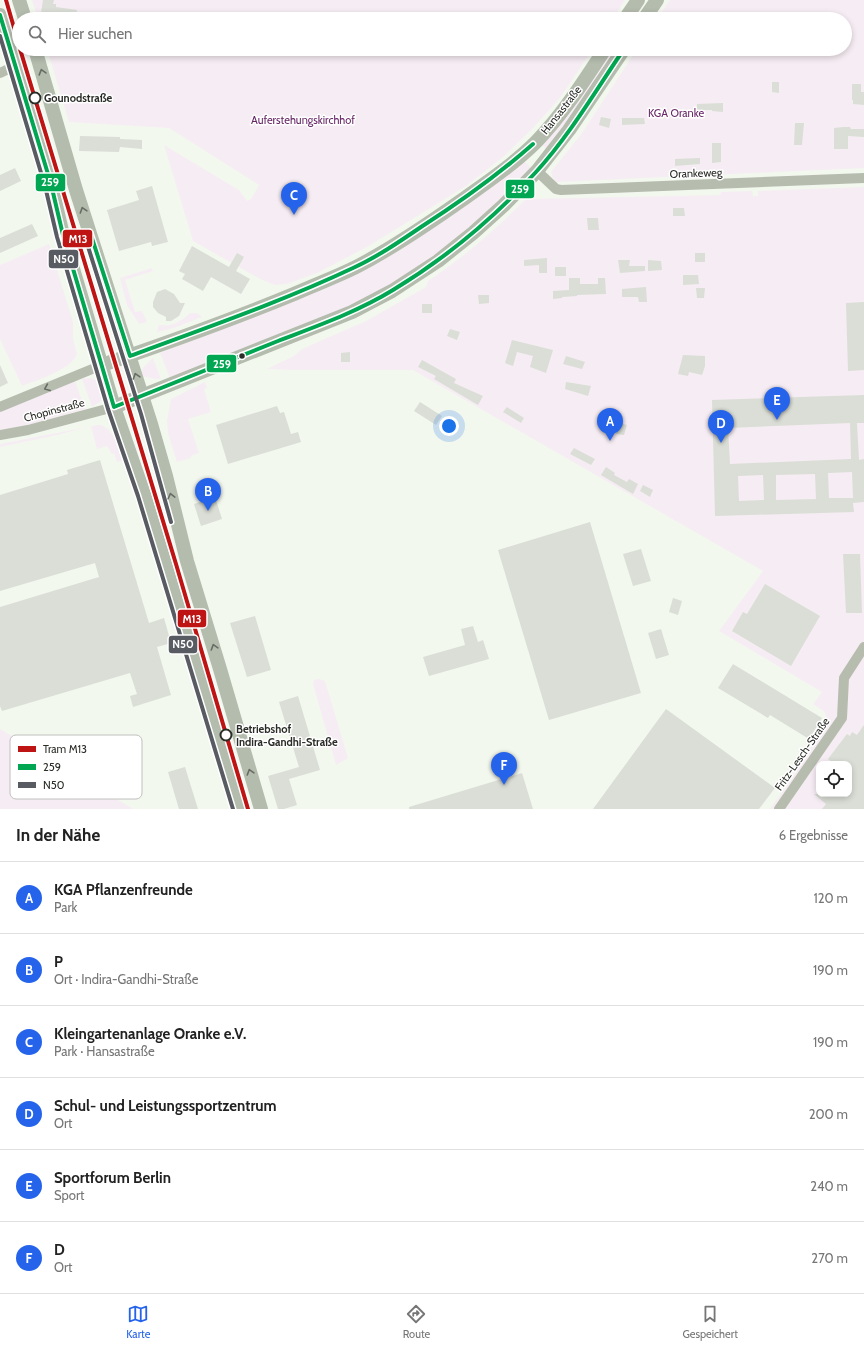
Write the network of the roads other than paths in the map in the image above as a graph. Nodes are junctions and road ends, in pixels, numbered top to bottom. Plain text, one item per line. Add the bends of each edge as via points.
1 (19, 0) edge
2 (638, 0) edge
3 (657, 0) edge
4 (23, 12) edge
5 (630, 12) edge
6 (649, 12) edge
7 (0, 15) edge
8 (12, 56) edge
9 (12, 56) edge
10 (37, 56) edge
11 (601, 56) edge
12 (619, 56) edge
13 (15, 66) junction
14 (0, 72) edge
15 (537, 171) junction
16 (864, 178) edge
17 (130, 356) junction
18 (102, 366) junction
19 (143, 396) junction
20 (114, 407) junction
21 (0, 408) edge
22 (0, 435) edge
23 (187, 561) junction
24 (166, 567) junction
25 (864, 647) edge
26 (239, 809) edge
27 (261, 809) edge
28 (779, 809) edge

1 - 4 main road
2 - 5 main road
3 - 6 main road
7 - 8 main road
9 - 13 main road
17 -> 10 main road via 76,190
11 - 17 main road, Hansastraße via 551,124 508,166 387,250 354,268 273,302
12 - 15 main road, Hansastraße via 569,130
13 - 14 street
13 - 18 main road via 52,184 63,235
15 - 16 street, Orankeweg via 556,189 561,190
15 - 19 main road, Hansastraße via 473,233 438,261 392,291 352,312
17 - 18 main road, Hansastraße
19 -> 17 main road
18 - 20 main road
18 -> 21 street, Chopinstraße
19 - 20 main road, Hansastraße
23 -> 19 main road
20 - 22 street, Chopinstraße
20 - 24 main road
23 - 24 main road
27 -> 23 main road
24 - 26 main road
25 - 28 street, Fritz-Lesch-Straße via 844,678 842,718

